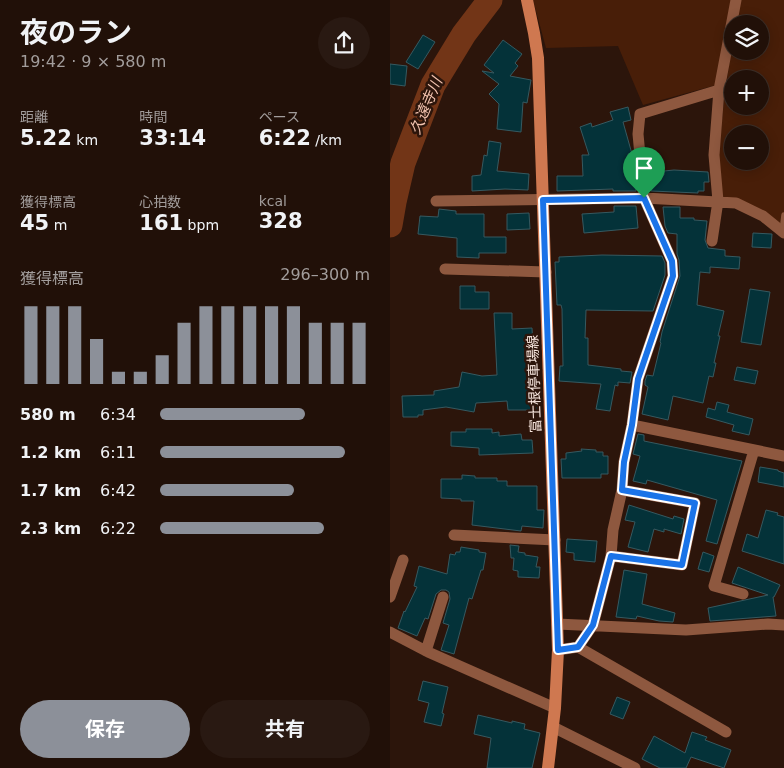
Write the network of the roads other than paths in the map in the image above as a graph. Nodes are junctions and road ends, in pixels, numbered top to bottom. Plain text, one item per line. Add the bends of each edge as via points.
1 (527, 0) edge
2 (736, 0) edge
3 (719, 90) junction
4 (644, 198) junction
5 (543, 200) junction
6 (436, 202) dead end
7 (718, 202) junction
8 (784, 215) edge
9 (783, 232) edge
10 (712, 241) dead end
11 (445, 269) dead end
12 (546, 272) junction
13 (632, 425) junction
14 (754, 450) junction
15 (784, 456) edge
16 (622, 490) junction
17 (454, 535) dead end
18 (555, 540) junction
19 (611, 556) junction
20 (403, 560) dead end
21 (743, 594) dead end
22 (390, 597) edge
23 (443, 597) dead end
24 (557, 624) junction
25 (593, 625) junction
26 (784, 625) edge
27 (390, 632) edge
28 (578, 647) junction
29 (558, 650) junction
30 (426, 651) junction
31 (555, 708) junction
32 (554, 726) junction
33 (726, 732) dead end
34 (548, 768) edge
35 (635, 768) edge

1 - 5 main road, 富士根停車場線 via 538,58
2 - 3 street
3 - 4 street via 640,114
3 - 7 street via 714,155
4 - 5 street
4 - 7 street
4 - 13 street via 672,261 673,276 638,379
5 - 6 street
5 - 12 main road, 富士根停車場線
7 - 9 street via 736,203 763,216
7 - 10 street
8 - 9 lane
11 - 12 street
12 - 18 main road, 富士根停車場線
13 - 14 street
13 - 16 street
14 - 15 street
14 - 21 street via 714,586
16 - 19 street
16 - 19 street via 695,503 682,565
17 - 18 street
18 - 24 main road, 富士根停車場線
19 - 25 street
20 - 22 street
23 - 30 street
24 - 25 street
24 - 29 main road, 富士根停車場線
25 - 26 street via 686,630
25 - 28 street
27 - 30 street
28 - 29 street
28 - 33 street
29 - 31 main road, 富士根停車場線
30 - 31 street
31 - 32 main road, 富士根停車場線
32 - 34 main road, 富士根停車場線
32 - 35 street

